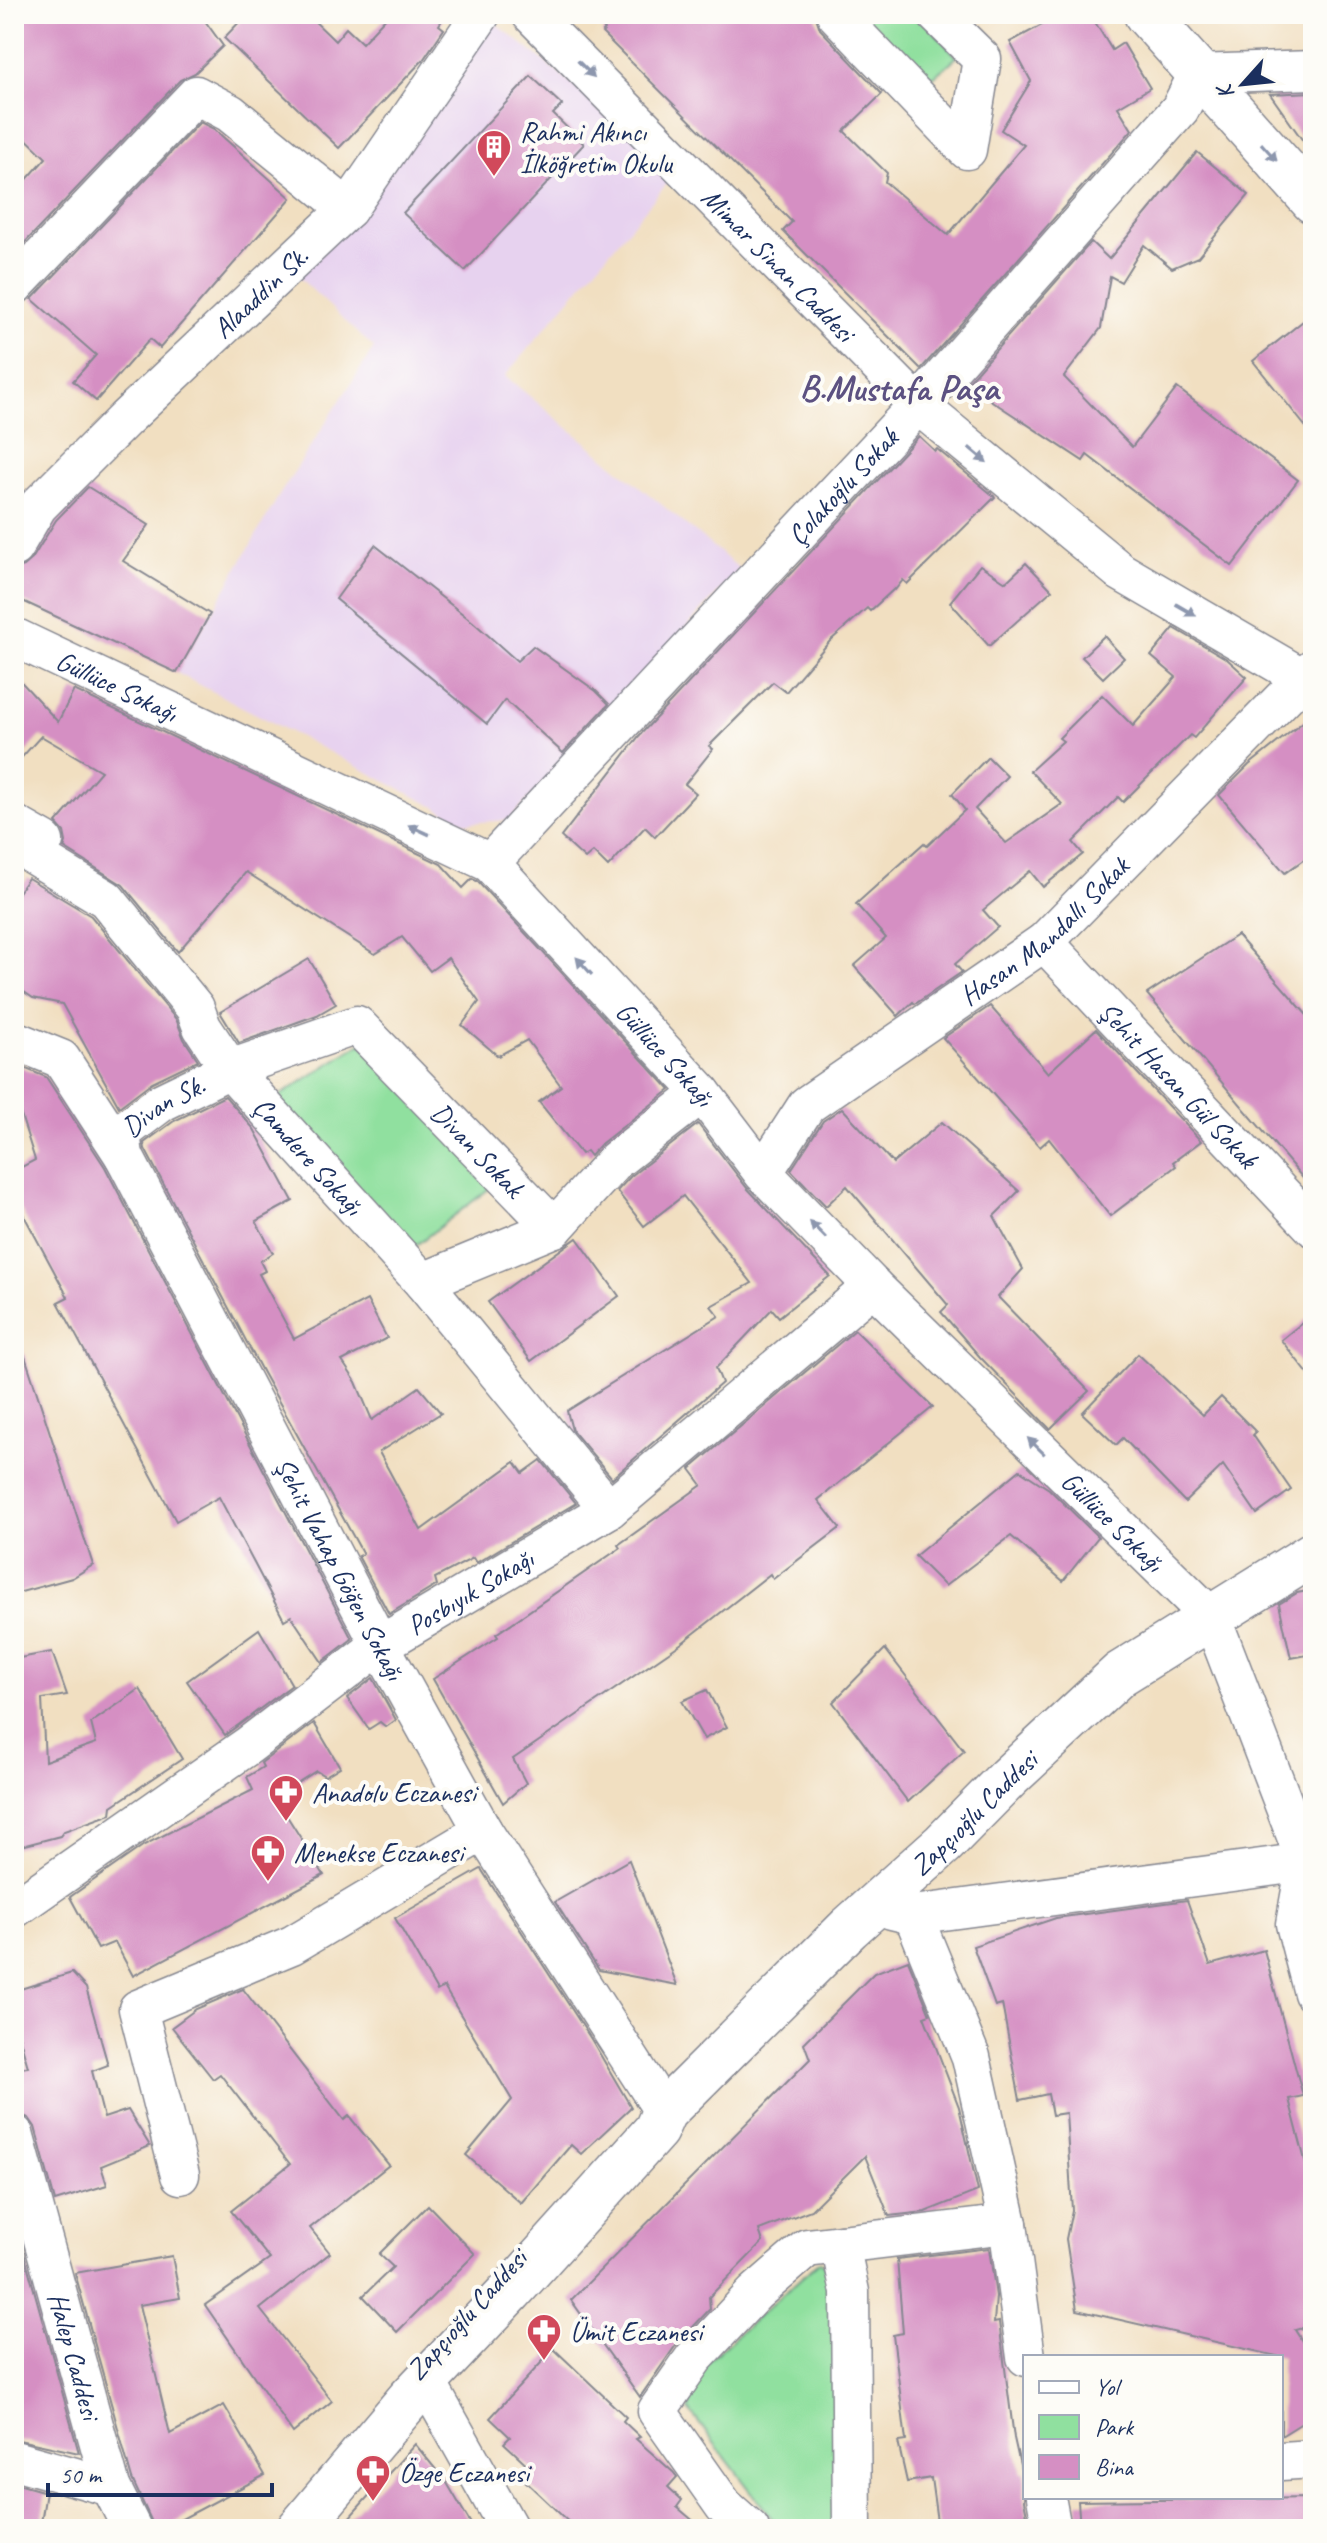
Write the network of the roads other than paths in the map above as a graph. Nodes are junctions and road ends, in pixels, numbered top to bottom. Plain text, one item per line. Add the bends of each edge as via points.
1 (481, 14) edge
2 (531, 14) edge
3 (836, 14) edge
4 (936, 14) edge
5 (1146, 14) edge
6 (1313, 70) edge
7 (1198, 74) junction
8 (1313, 201) edge
9 (348, 209) junction
10 (14, 286) edge
11 (918, 405) junction
12 (14, 547) edge
13 (14, 637) edge
14 (1310, 678) edge
15 (20, 852) edge
16 (490, 863) junction
17 (1044, 942) junction
18 (14, 1040) edge
19 (230, 1069) junction
20 (702, 1093) junction
21 (124, 1156) junction
22 (763, 1173) junction
23 (1313, 1227) edge
24 (554, 1228) junction
25 (423, 1282) junction
26 (873, 1286) junction
27 (609, 1509) junction
28 (1313, 1554) edge
29 (1212, 1618) junction
30 (380, 1645) junction
31 (483, 1831) junction
32 (1310, 1861) edge
33 (14, 1909) edge
34 (893, 1910) junction
35 (1313, 1993) edge
36 (664, 2112) junction
37 (14, 2134) edge
38 (180, 2175) dead end
39 (1008, 2224) junction
40 (840, 2244) junction
41 (1026, 2355) edge
42 (426, 2381) junction
43 (1313, 2459) edge
44 (14, 2460) edge
45 (1283, 2461) edge
46 (111, 2487) junction
47 (1046, 2499) edge
48 (132, 2529) edge
49 (277, 2529) edge
50 (299, 2529) edge
51 (509, 2529) edge
52 (750, 2529) edge
53 (852, 2529) edge
54 (1052, 2529) edge

1 - 9 street, Alaaddin Sk.
2 -> 11 street, Mimar Sinan Caddesi
3 - 4 street via 967,150 982,59
5 - 7 main road
6 - 7 street
7 -> 8 main road
7 - 11 street, Çolakoğlu Sokak via 1180,109
9 - 10 street via 230,113 196,95
9 - 12 street, Alaaddin Sk. via 38,506
11 -> 14 street, Mimar Sinan Caddesi via 1121,572
11 - 16 street, Çolakoğlu Sokak
16 -> 13 street, Güllüce Sokağı
14 - 17 street, Hasan Mandallı Sokak
15 - 19 street, Çamdere Sokağı via 106,899 195,1008
20 -> 16 street, Güllüce Sokağı
17 - 22 street, Hasan Mandallı Sokak via 807,1105
17 - 23 street, Şehit Hasan Gül Sokak
18 - 21 street, Şehit Vahap Göğen Sokağı via 61,1059
19 - 21 street, Divan Sk. via 162,1102 121,1133
19 - 24 street, Divan Sokak via 357,1025
19 - 25 street, Çamdere Sokağı
20 - 22 street, Güllüce Sokağı
20 - 24 street via 616,1160
21 - 30 street, Şehit Vahap Göğen Sokağı
26 -> 22 street, Güllüce Sokağı
24 - 25 street
25 - 27 street, Çamdere Sokağı
26 - 27 street, Posbıyık Sokağı
29 -> 26 street, Güllüce Sokağı
27 - 30 street, Posbıyık Sokağı
28 - 29 main road, Zapçıoğlu Caddesi
29 - 32 street
29 - 34 main road, Zapçıoğlu Caddesi via 1120,1674 943,1844
30 - 31 street, Şehit Vahap Göğen Sokağı
30 - 33 street, Posbıyık Sokağı via 249,1745
31 - 36 street, Şehit Vahap Göğen Sokağı
31 - 38 street via 292,1945 138,2009
32 - 34 street
32 - 35 street via 1295,1924
34 - 36 main road, Zapçıoğlu Caddesi
34 - 39 street via 971,2057
36 - 42 main road, Zapçıoğlu Caddesi via 656,2130
36 - 49 main road, Zapçıoğlu Caddesi via 644,2118 409,2375
37 - 46 street, Halep Caddesi
39 - 40 street
39 - 41 street
40 - 52 street via 807,2248 755,2293 694,2358 657,2411 724,2506
40 - 53 street via 850,2292
42 - 50 main road, Zapçıoğlu Caddesi
42 - 51 street
43 - 45 street
44 - 46 street
46 - 48 street, Halep Caddesi
47 - 54 street

